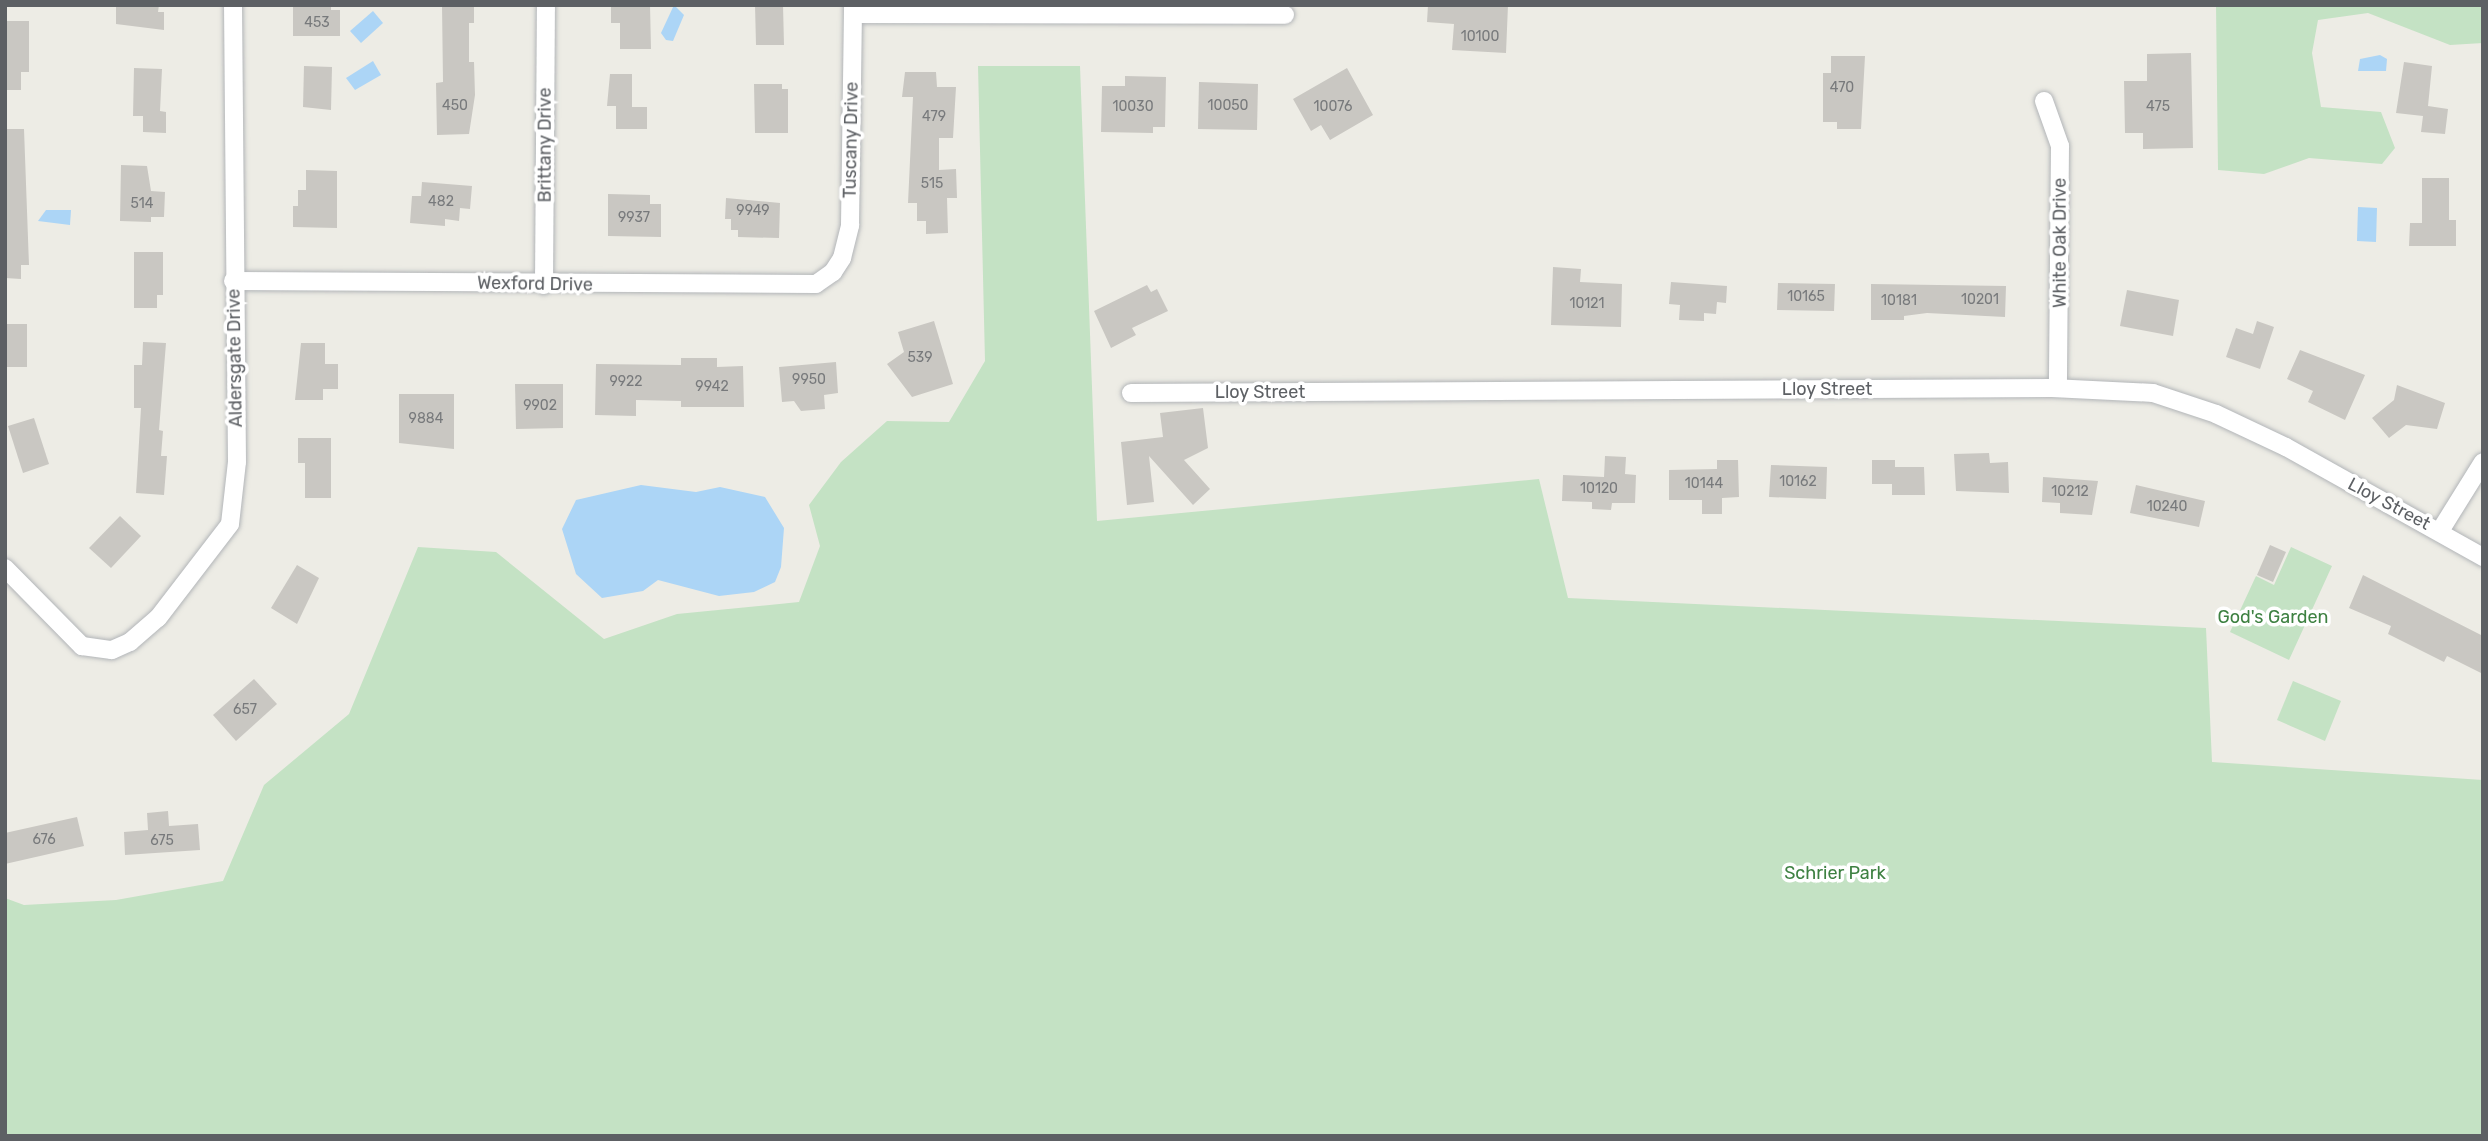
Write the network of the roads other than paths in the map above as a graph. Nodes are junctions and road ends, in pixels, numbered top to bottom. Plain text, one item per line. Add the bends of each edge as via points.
1 (233, 5) edge
2 (546, 5) edge
3 (853, 10) edge
4 (1285, 15) dead end
5 (2044, 101) dead end
6 (833, 272) joint
7 (233, 281) junction
8 (544, 285) junction
9 (2058, 388) junction
10 (1131, 393) dead end
11 (2483, 462) edge
12 (2440, 531) junction
13 (2483, 557) edge
14 (5, 568) edge

1 - 7 street, Aldersgate Drive
2 - 8 street, Brittany Drive
3 - 4 street
3 - 6 street, Tuscany Drive via 850,225 845,252
5 - 9 street, White Oak Drive via 2060,146
6 - 8 street, Wexford Drive via 816,284 793,287
7 - 8 street, Wexford Drive
7 - 14 street, Aldersgate Drive via 237,484 230,524 158,618 130,642 100,651 82,646
9 - 10 street, Lloy Street
9 - 12 street, Lloy Street via 2153,393 2216,414
11 - 12 street
12 - 13 street, Lloy Street

